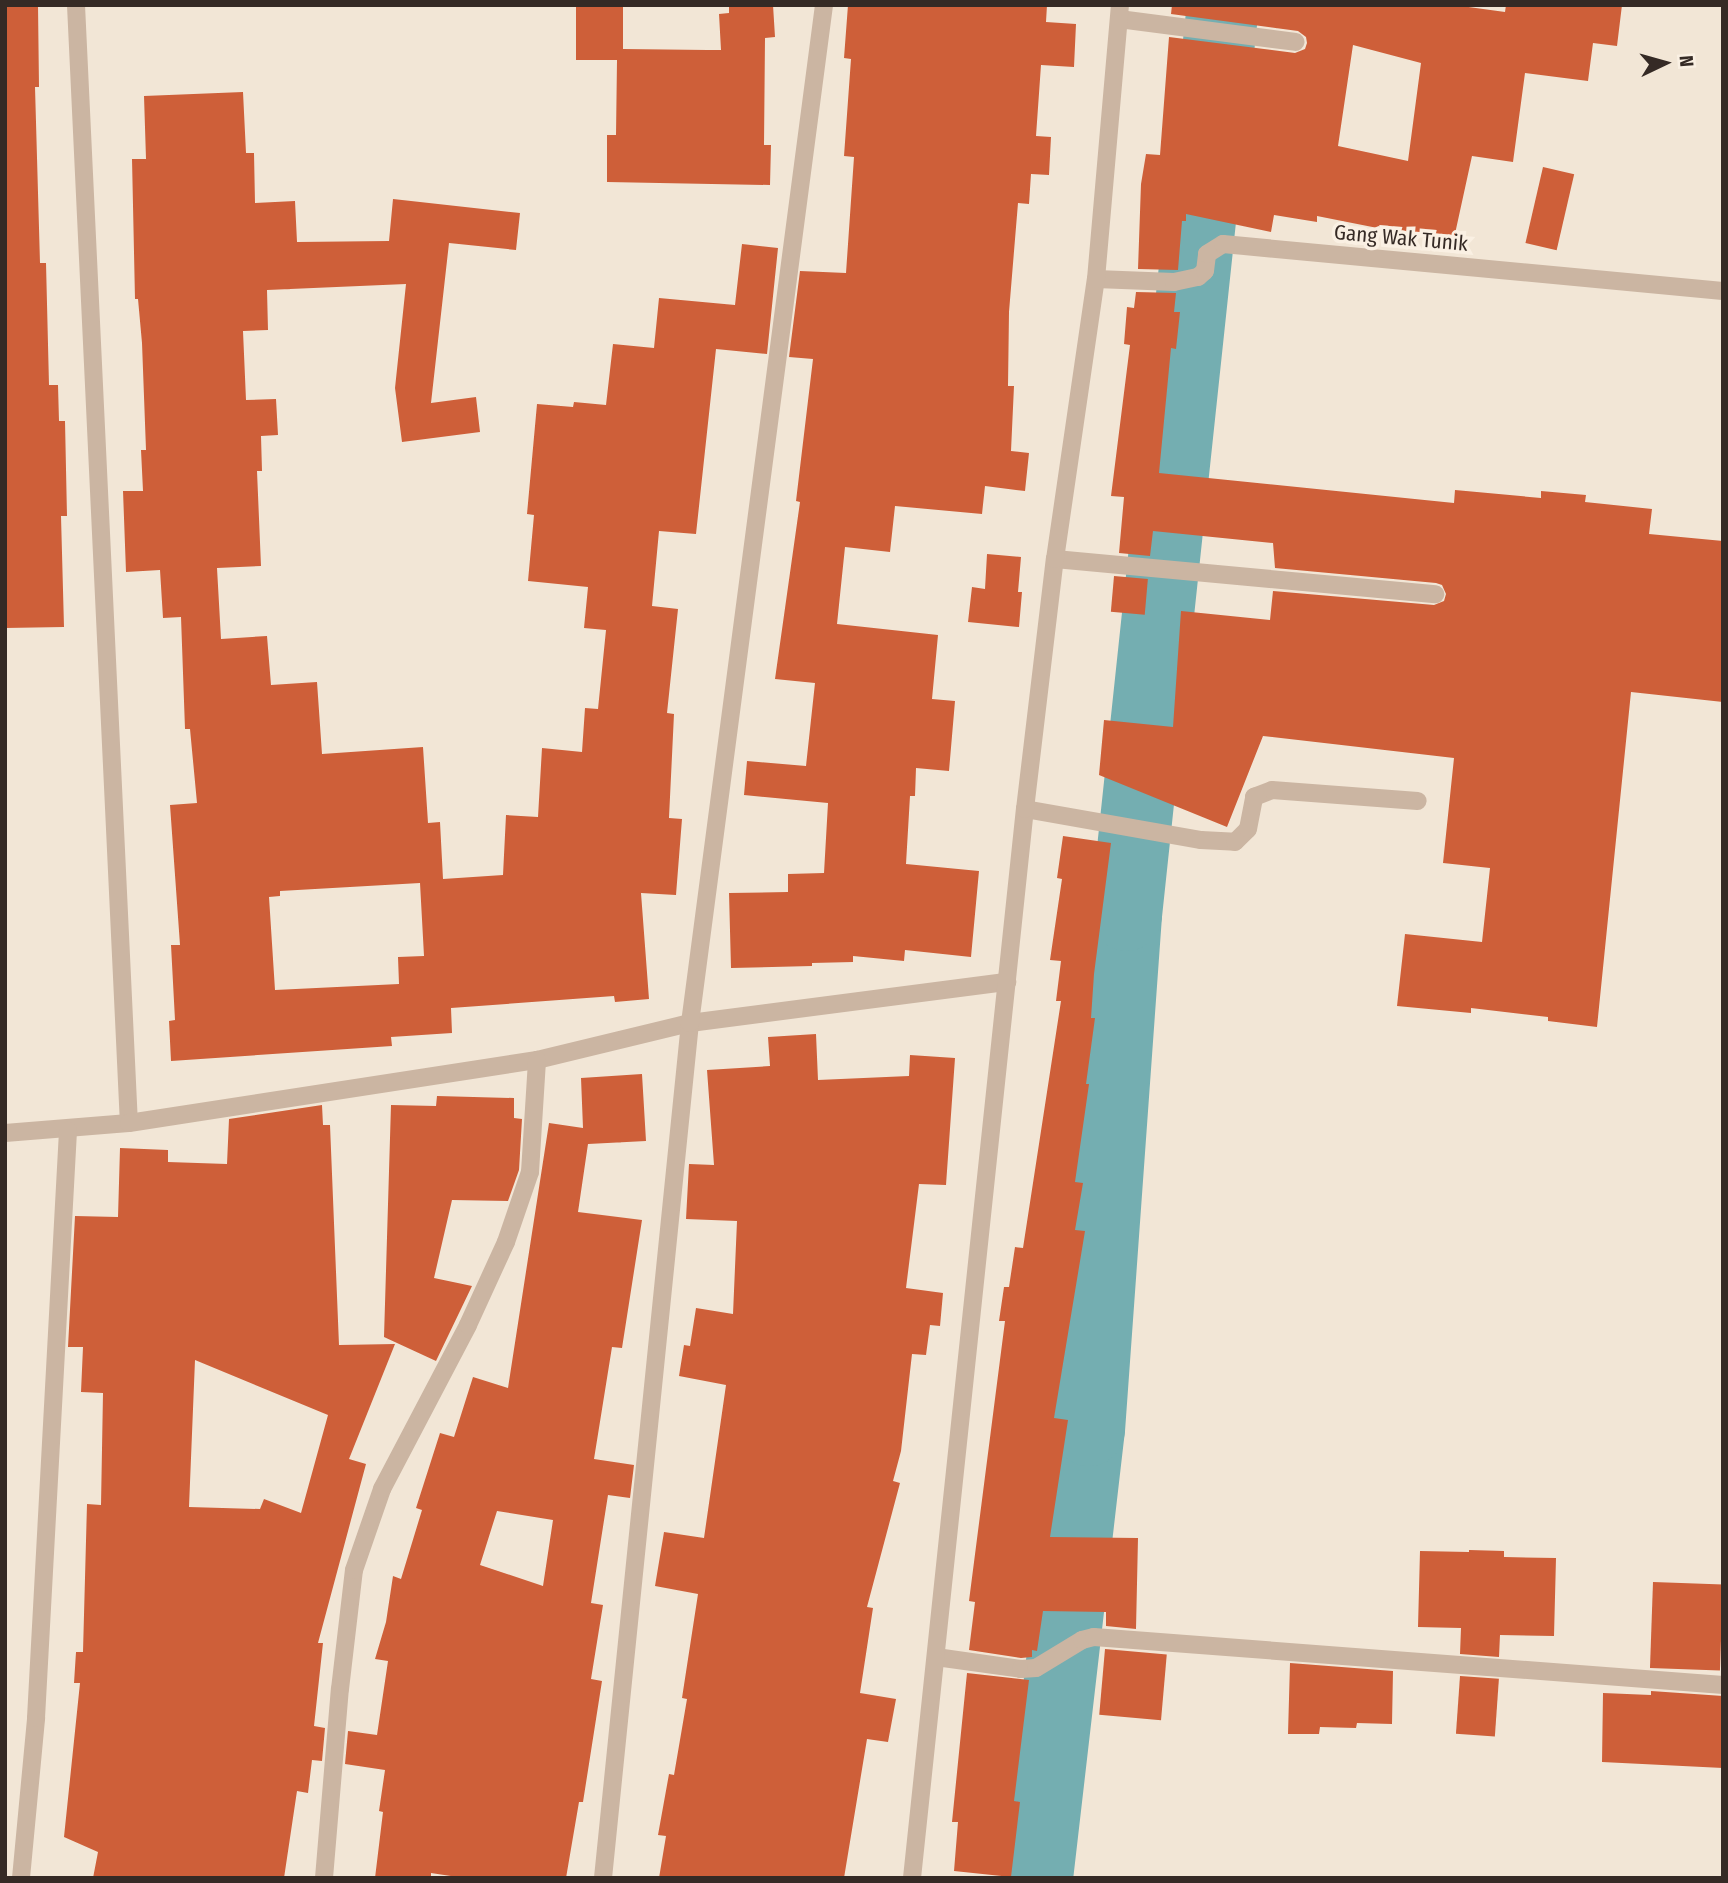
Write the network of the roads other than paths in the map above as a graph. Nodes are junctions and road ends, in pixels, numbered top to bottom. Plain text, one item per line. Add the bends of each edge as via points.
1 (76, 5) edge
2 (824, 5) edge
3 (1120, 12) edge
4 (1296, 42) dead end
5 (1096, 279) junction
6 (1723, 291) edge
7 (1055, 559) junction
8 (1435, 594) dead end
9 (1418, 801) dead end
10 (1025, 809) junction
11 (1007, 982) junction
12 (690, 1023) junction
13 (537, 1060) junction
14 (129, 1123) junction
15 (68, 1131) junction
16 (5, 1133) edge
17 (936, 1657) junction
18 (1723, 1685) edge
19 (21, 1878) edge
20 (324, 1878) edge
21 (603, 1878) edge
22 (912, 1878) edge

1 - 14 street
2 - 12 street
3 - 4 street
3 - 5 street
5 - 6 street, Gang Wak Tunik via 1174,282 1198,277 1205,271 1207,254 1223,244
5 - 7 street
7 - 8 street
7 - 10 street
9 - 10 street via 1272,790 1254,797 1248,829 1235,842
10 - 11 street
11 - 12 street
11 - 17 street
12 - 13 street
12 - 21 street
13 - 14 street
13 - 20 street via 530,1171 506,1242 382,1489 354,1570
14 - 15 street
15 - 16 street
15 - 19 street via 36,1718
17 - 18 street via 1021,1670 1036,1668 1094,1637
17 - 22 street

